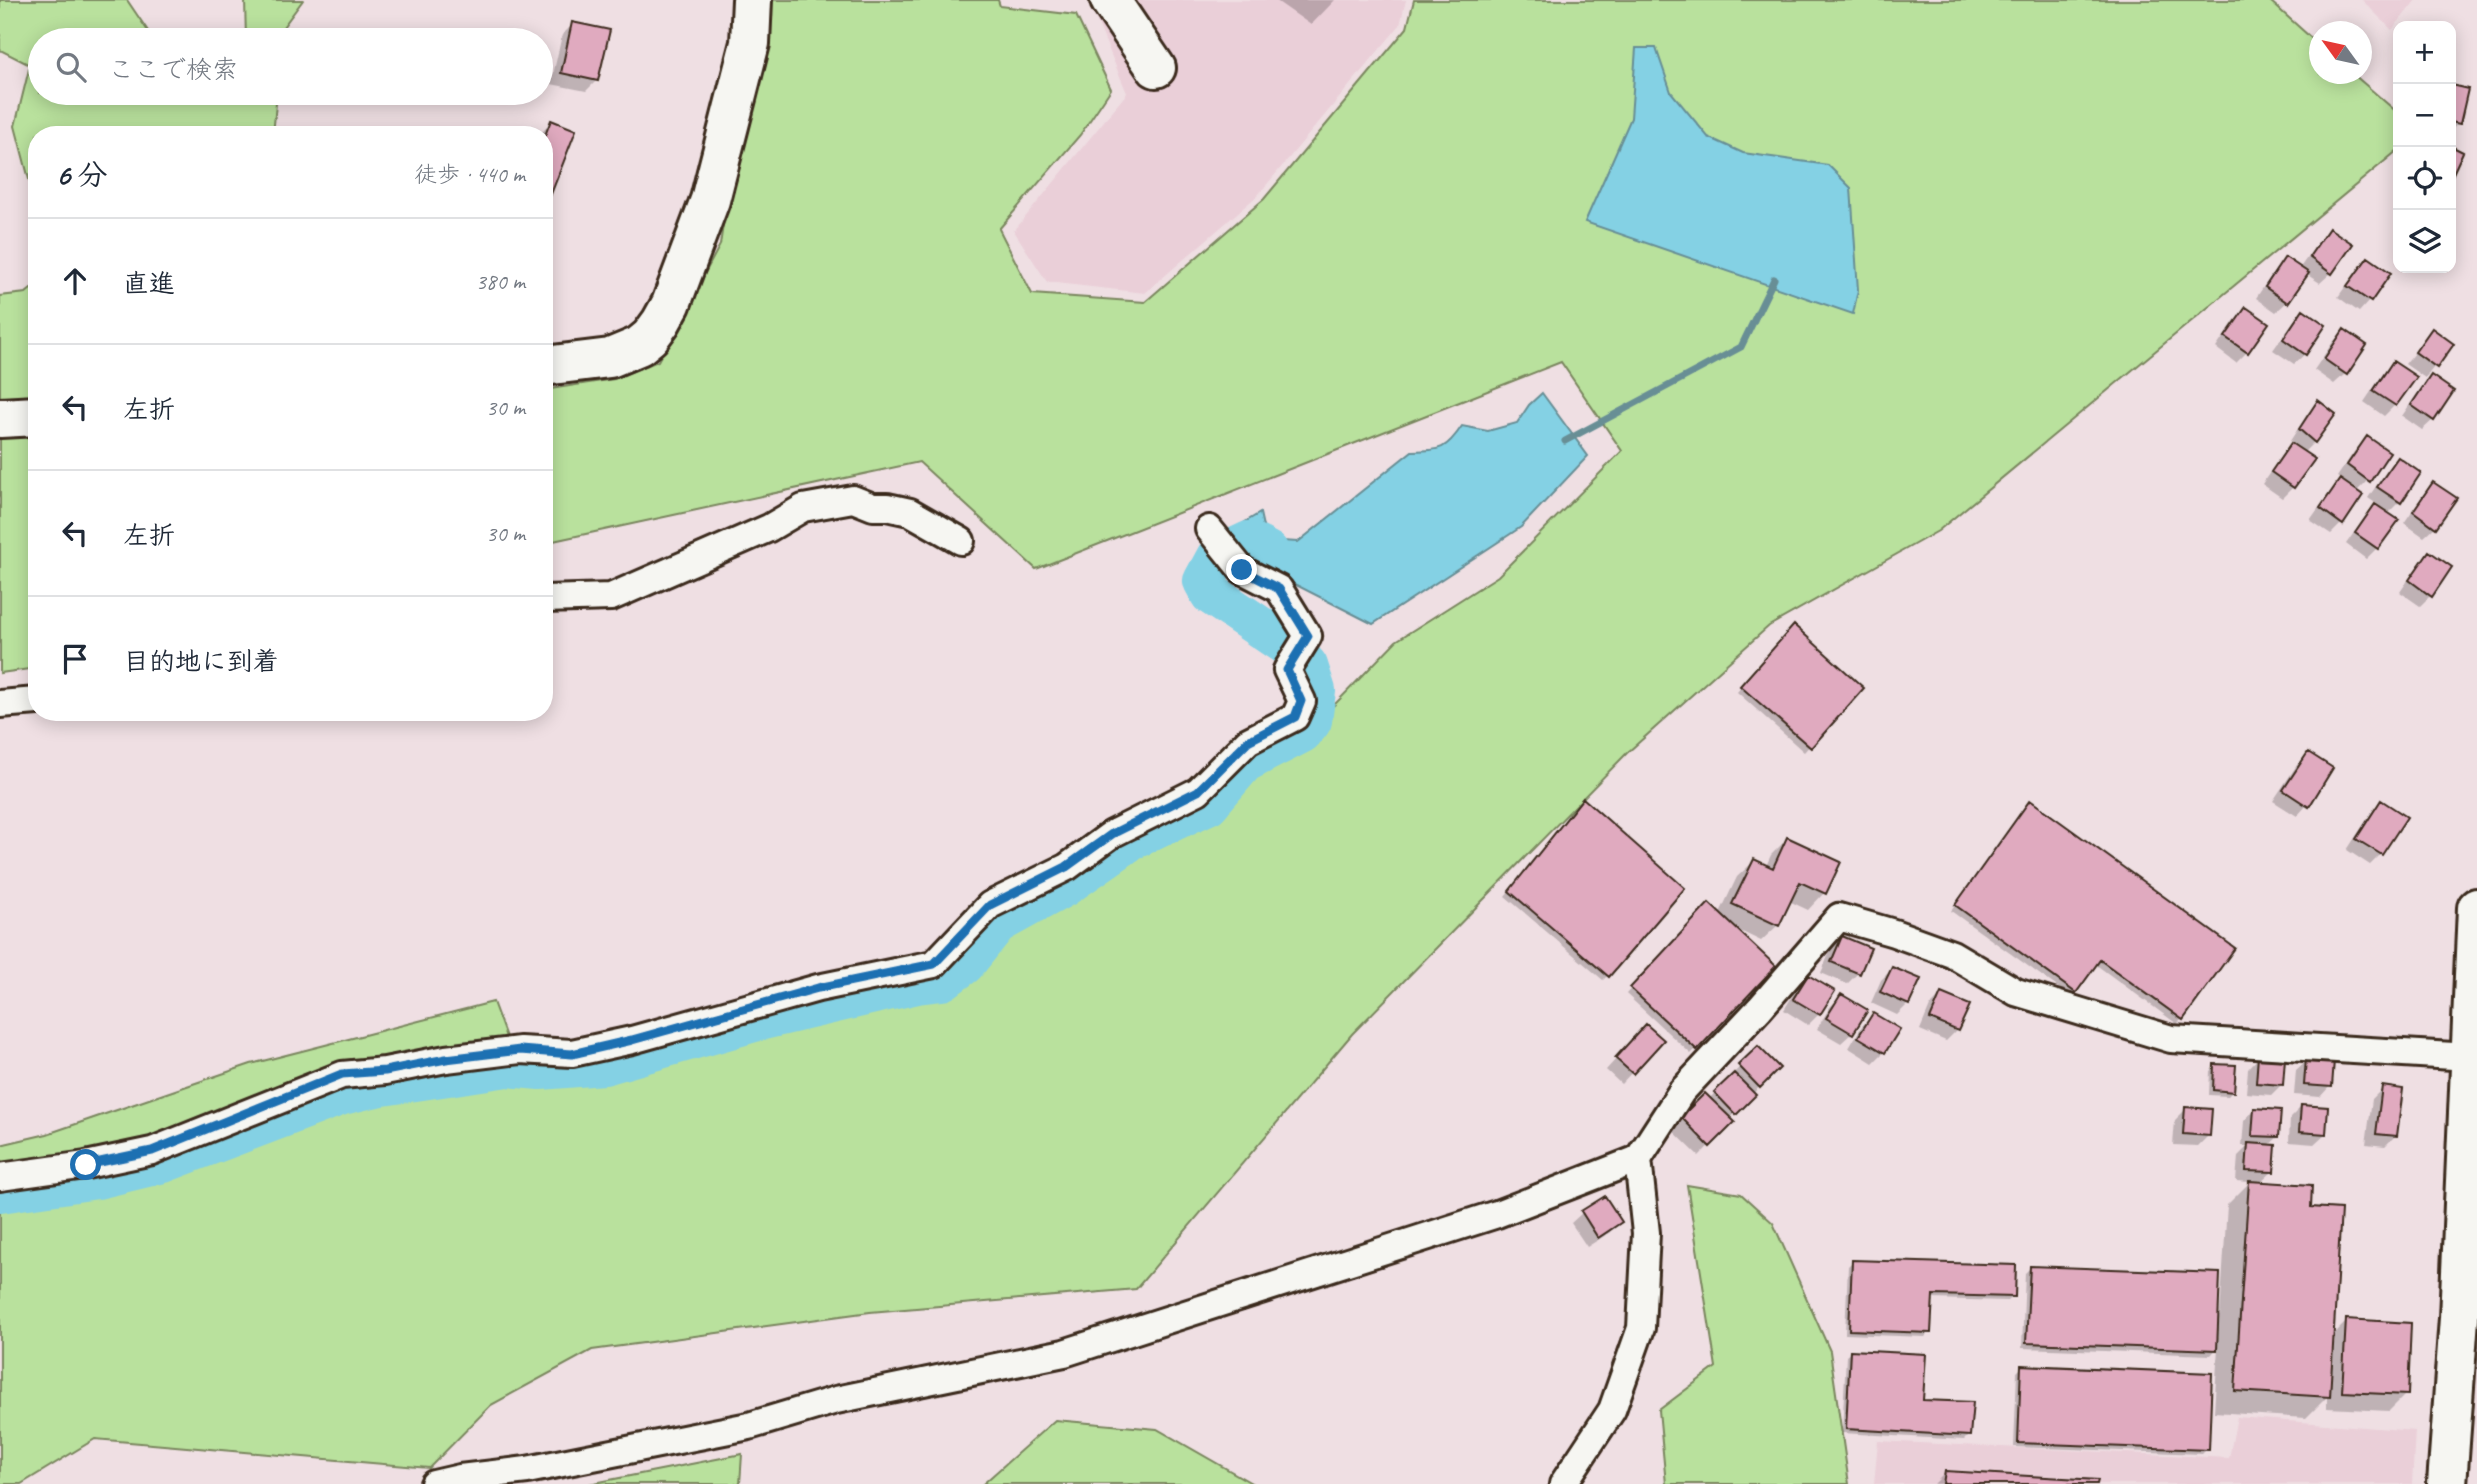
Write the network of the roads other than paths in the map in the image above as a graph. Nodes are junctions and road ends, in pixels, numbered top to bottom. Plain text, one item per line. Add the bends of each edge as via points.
1 (752, 0) edge
2 (1110, 0) edge
3 (1156, 68) dead end
4 (553, 365) edge
5 (28, 416) edge
6 (0, 418) edge
7 (1209, 530) dead end
8 (961, 541) dead end
9 (553, 599) edge
10 (28, 702) edge
11 (0, 705) edge
12 (2477, 908) edge
13 (2470, 1057) junction
14 (1637, 1159) junction
15 (0, 1177) edge
16 (434, 1484) edge
17 (1563, 1484) edge
18 (2447, 1484) edge

1 - 4 street via 750,43 710,200 671,304 639,346 610,358
2 - 3 street
5 - 6 street
7 - 15 street via 1242,570 1279,589 1308,636 1287,670 1301,701 1295,717 1248,741 1198,791 1112,834 1066,867 990,905 934,964 818,988 572,1054 520,1050 342,1074 152,1151
8 - 9 street via 910,512 853,499 803,508 769,528 611,597
10 - 11 street
12 - 13 street
13 - 14 street via 2171,1039 2016,992 1952,954 1839,918 1682,1091
13 - 18 street
14 - 16 street via 1497,1214 1064,1353 836,1400 749,1426
14 - 17 street via 1646,1233 1641,1328 1612,1410

